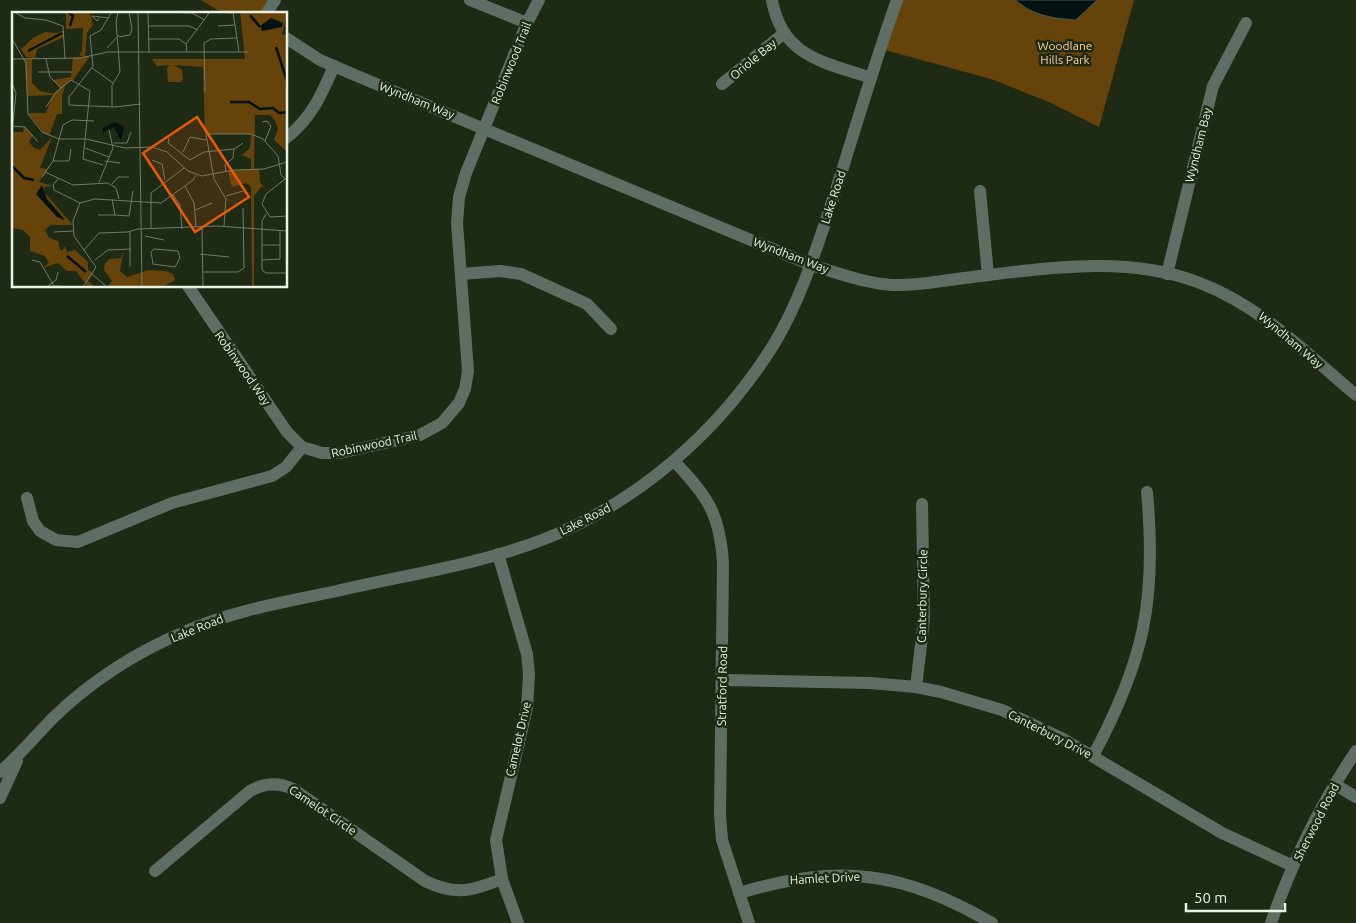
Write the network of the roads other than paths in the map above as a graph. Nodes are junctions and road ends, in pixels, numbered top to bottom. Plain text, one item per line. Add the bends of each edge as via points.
1 (275, 0) edge
2 (470, 0) edge
3 (538, 0) edge
4 (772, 0) edge
5 (897, 0) edge
6 (267, 12) edge
7 (527, 23) junction
8 (1246, 23) dead end
9 (783, 34) junction
10 (288, 39) edge
11 (334, 66) junction
12 (872, 78) junction
13 (722, 84) dead end
14 (484, 128) junction
15 (288, 136) edge
16 (980, 191) dead end
17 (811, 266) junction
18 (461, 274) junction
19 (1167, 274) junction
20 (988, 275) junction
21 (189, 288) edge
22 (612, 329) dead end
23 (1356, 395) edge
24 (302, 447) junction
25 (674, 461) junction
26 (1147, 492) dead end
27 (27, 498) dead end
28 (922, 504) dead end
29 (498, 554) junction
30 (722, 680) junction
31 (916, 687) junction
32 (1356, 752) edge
33 (19, 756) junction
34 (1092, 756) junction
35 (0, 772) edge
36 (1334, 784) junction
37 (1356, 797) edge
38 (0, 798) edge
39 (1293, 866) junction
40 (155, 871) dead end
41 (502, 878) junction
42 (739, 892) junction
43 (518, 923) edge
44 (748, 923) edge
45 (992, 923) edge
46 (1271, 923) edge

1 - 6 street
2 - 7 street
3 - 7 street, Robinwood Trail
4 - 9 street
5 - 12 street, Lake Road
7 - 14 street, Robinwood Trail
8 - 19 street, Wyndham Bay via 1213,86
9 - 12 street via 804,53
9 - 13 street, Oriole Bay
10 - 11 street, Wyndham Way
11 - 14 street, Wyndham Way
11 - 15 street via 313,110
12 - 17 street, Lake Road
14 - 17 street, Wyndham Way
14 - 18 street, Robinwood Trail via 459,197 457,228
16 - 20 street
17 - 20 street, Wyndham Way via 868,282 893,285
17 - 25 street, Lake Road via 790,314 760,365 723,413
18 - 22 street via 500,271 521,274 587,304
18 - 24 street, Robinwood Trail via 468,371 461,398 449,416 426,433 340,453 322,454
19 - 20 street, Wyndham Way via 1110,266
19 - 23 street, Wyndham Way via 1199,283 1254,310
21 - 24 street, Robinwood Way via 287,432
24 - 27 street via 286,467 272,476 172,503 78,542 56,540 40,531 33,521
25 - 29 street, Lake Road via 598,513 543,540
25 - 30 street, Stratford Road via 707,499 722,539
26 - 34 street via 1152,566 1143,632 1122,698
28 - 31 street, Canterbury Circle via 924,620
29 - 33 street, Lake Road via 232,614 178,634 125,663 95,684 53,718
29 - 41 street, Camelot Drive via 527,654 529,674 526,708 496,840
30 - 31 street, Canterbury Drive
30 - 42 street, Stratford Road via 722,840
31 - 34 street, Canterbury Drive via 1002,710
32 - 36 street, Sherwood Road
33 - 35 street, Lake Road
33 - 38 street, Lake Road
34 - 39 street, Canterbury Drive via 1207,825
36 - 37 street
36 - 39 street, Sherwood Road
39 - 46 street, Sherwood Road
40 - 41 street, Camelot Circle via 250,792 258,787 278,784 293,789 439,888 452,892 468,891
41 - 43 street, Camelot Drive
42 - 44 street, Stratford Road
42 - 45 street, Hamlet Drive via 775,882 861,875 924,889

